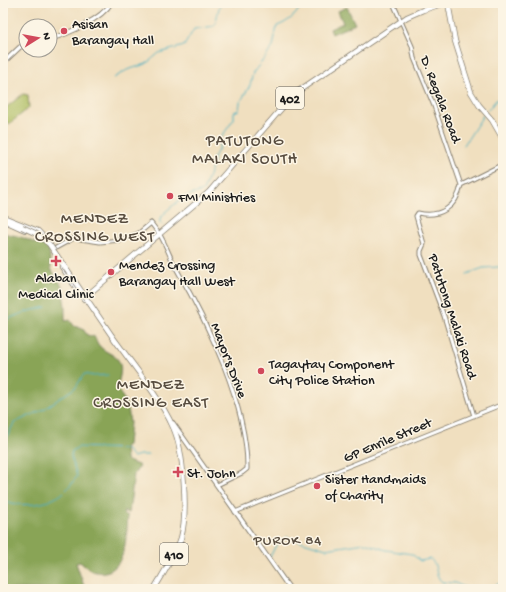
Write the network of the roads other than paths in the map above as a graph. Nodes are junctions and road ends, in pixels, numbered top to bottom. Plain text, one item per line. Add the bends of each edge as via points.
1 (111, 3) edge
2 (394, 3) edge
3 (446, 3) edge
4 (401, 21) junction
5 (58, 35) edge
6 (18, 49) edge
7 (3, 63) edge
8 (503, 139) edge
9 (503, 164) edge
10 (461, 185) junction
11 (3, 218) edge
12 (160, 235) junction
13 (54, 250) junction
14 (85, 297) junction
15 (131, 363) junction
16 (503, 404) edge
17 (474, 416) junction
18 (178, 434) junction
19 (217, 485) junction
20 (235, 512) junction
21 (154, 589) edge
22 (290, 589) edge

1 - 5 main road via 95,18
2 - 4 street, D. Regala Road
3 - 4 main road, 402 via 423,10
3 - 8 main road via 471,92
4 - 10 street, D. Regala Road
4 - 12 main road, 402 via 291,97 209,192
6 - 7 main road
9 - 10 street
10 - 17 street, Patutong Malaki Road via 457,198 444,212 433,215 418,213 416,216 424,244 421,255 444,316
11 - 13 main road, 410 via 41,234
11 - 14 main road, 410 via 44,240
11 - 15 main road, bridge via 37,234 49,244
12 - 13 street via 151,224 139,233 120,240 100,242 74,238
12 - 14 main road, 402
12 - 19 street, Mayor's Drive via 207,328 230,383 240,422 247,469
13 - 14 main road, 410
14 - 15 main road, 410
15 - 18 main road, 410
16 - 17 street, GP Enrile Street
17 - 20 street, GP Enrile Street
18 - 19 main road
18 - 21 main road, 410 via 182,460 184,522 175,551
19 - 20 main road
20 - 22 main road

